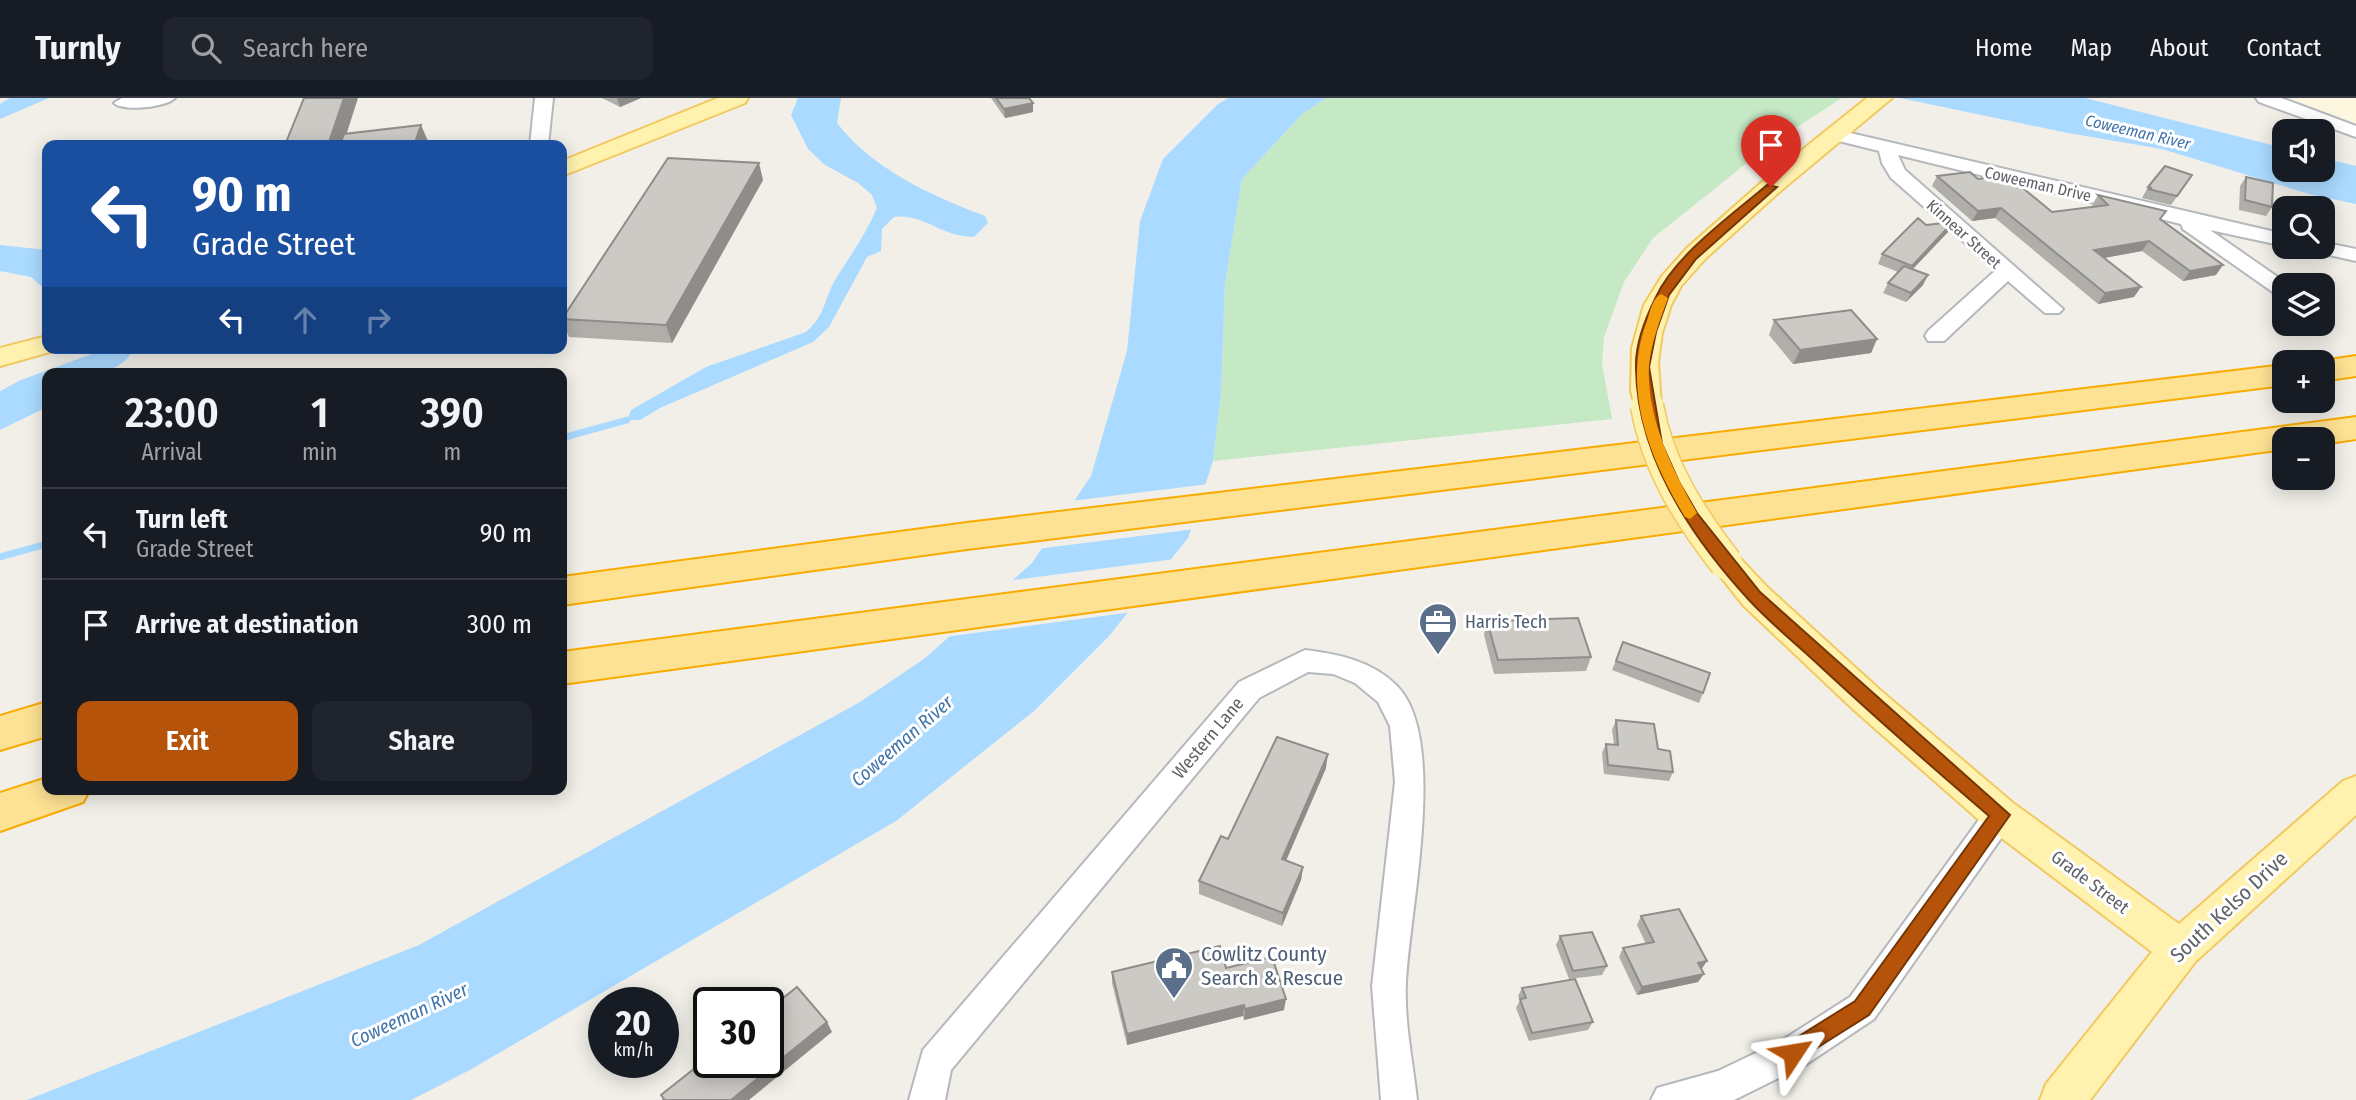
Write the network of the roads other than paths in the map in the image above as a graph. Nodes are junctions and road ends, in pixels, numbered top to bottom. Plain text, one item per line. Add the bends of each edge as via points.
1 (166, 98) edge
2 (544, 98) edge
3 (737, 98) edge
4 (2265, 98) edge
5 (123, 103) dead end
6 (1874, 104) edge
7 (2356, 132) edge
8 (1833, 134) junction
9 (540, 140) edge
10 (1888, 149) junction
11 (567, 167) edge
12 (2180, 218) junction
13 (2272, 237) edge
14 (2335, 251) edge
15 (2356, 255) edge
16 (2006, 272) junction
17 (2272, 283) edge
18 (2052, 309) dead end
19 (1936, 336) dead end
20 (42, 345) edge
21 (0, 357) edge
22 (2356, 366) edge
23 (2335, 369) edge
24 (2272, 376) edge
25 (2356, 428) edge
26 (1692, 517) junction
27 (567, 590) edge
28 (567, 667) edge
29 (42, 720) edge
30 (0, 733) edge
31 (2356, 792) edge
32 (50, 795) edge
33 (0, 812) edge
34 (2000, 815) junction
35 (2180, 949) junction
36 (927, 1100) edge
37 (1399, 1100) edge
38 (1669, 1100) edge
39 (2062, 1100) edge

1 - 5 street
2 - 9 street
3 - 11 main road
4 - 7 street
6 - 8 main road, Grade Street
8 - 10 street, Coweeman Drive
8 - 26 main road, Grade Street, bridge via 1675,275 1649,332 1642,367 1647,406 1662,463
10 - 12 street, Coweeman Drive
10 - 16 street, Kinnear Street via 1898,174
12 - 13 street, Coweeman Drive
12 - 17 street
14 - 15 street
16 - 18 street, Kinnear Street
16 - 19 street
20 - 21 main road
22 - 23 highway
24 - 27 highway via 967,536
25 - 26 highway
26 - 28 highway
26 - 34 main road, Grade Street, bridge via 1755,596
29 - 30 highway
31 - 35 main road, South Kelso Drive
32 - 33 highway
34 - 35 main road, Grade Street
34 - 38 street via 1862,1008 1793,1053 1721,1088
35 - 39 main road, South Kelso Drive
36 - 37 street, Western Lane via 935,1062 1249,690 1305,661 1334,664 1365,675 1389,695 1404,726 1410,782 1389,986

